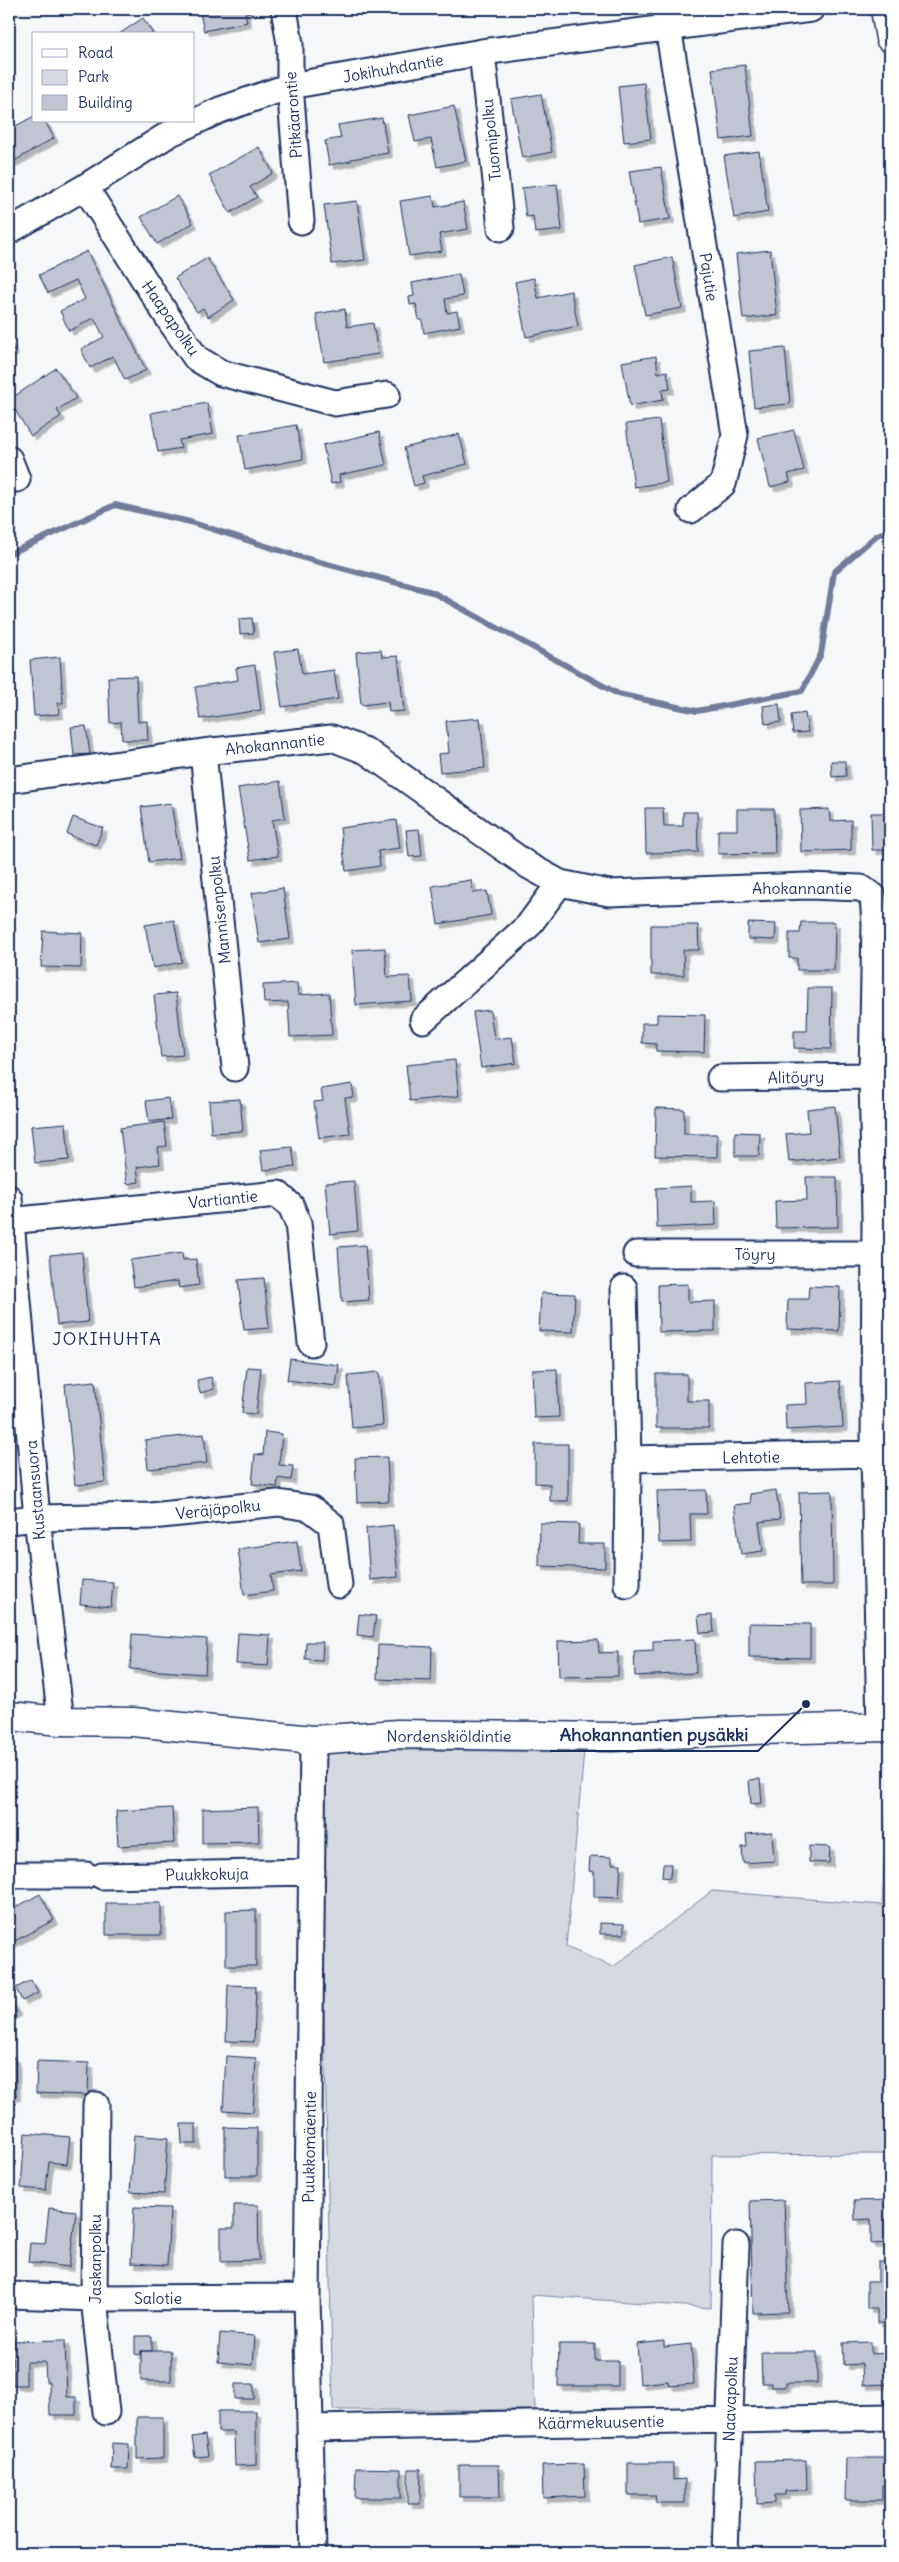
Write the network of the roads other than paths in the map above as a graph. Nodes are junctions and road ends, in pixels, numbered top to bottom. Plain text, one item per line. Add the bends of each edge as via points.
1 (284, 9) edge
2 (811, 9) edge
3 (885, 9) edge
4 (667, 19) edge
5 (890, 38) edge
6 (482, 52) junction
7 (290, 86) junction
8 (194, 122) edge
9 (195, 122) edge
10 (85, 187) junction
11 (302, 222) dead end
12 (501, 228) dead end
13 (9, 231) edge
14 (387, 395) dead end
15 (691, 510) dead end
16 (203, 752) junction
17 (9, 780) edge
18 (560, 882) junction
19 (422, 1020) dead end
20 (235, 1068) dead end
21 (872, 1076) junction
22 (720, 1078) dead end
23 (10, 1213) edge
24 (636, 1254) dead end
25 (875, 1254) junction
26 (624, 1288) dead end
27 (311, 1343) dead end
28 (874, 1454) junction
29 (628, 1459) junction
30 (883, 1505) edge
31 (37, 1518) junction
32 (9, 1521) edge
33 (627, 1584) dead end
34 (339, 1585) dead end
35 (9, 1716) edge
36 (61, 1722) junction
37 (885, 1727) edge
38 (313, 1740) junction
39 (312, 1872) junction
40 (9, 1875) edge
41 (96, 2105) dead end
42 (736, 2245) dead end
43 (9, 2295) edge
44 (307, 2297) junction
45 (94, 2298) junction
46 (106, 2412) dead end
47 (890, 2418) edge
48 (729, 2420) junction
49 (312, 2428) junction
50 (314, 2553) edge
51 (725, 2553) edge

1 - 7 street, Pitkäarontie via 290,44
2 - 4 street, Jokihuhdantie
3 - 5 main road
4 - 6 street, Jokihuhdantie
4 - 15 street, Pajutie via 735,435 723,484
6 - 7 street, Jokihuhdantie
6 - 12 street, Tuomipolku
7 - 9 street, Jokihuhdantie
7 - 11 street, Pitkäarontie
8 - 10 street, Jokihuhdantie via 168,134
10 - 13 street, Jokihuhdantie
10 - 14 street, Haapapolku via 196,358 221,373 335,403
16 - 17 street, Ahokannantie
16 - 18 street, Ahokannantie via 332,738 366,751 529,866
16 - 20 street, Mannisenpolku
18 - 19 street via 528,926
18 - 21 street, Ahokannantie via 609,893 808,886 861,888 873,896 875,924
21 - 22 street, Alitöyry
21 - 25 street, Ahokannantie
23 - 27 street, Vartiantie via 278,1194 292,1206 298,1223
23 - 31 street, Kustaansuora
24 - 25 street, Töyry
25 - 28 street, Ahokannantie
26 - 29 street
28 - 29 street, Lehtotie
28 - 30 street, Ahokannantie
29 - 33 street
30 - 37 street, Ahokannantie
31 - 32 street, Veräjäpolku
31 - 34 street, Veräjäpolku via 151,1516 278,1503 310,1508 332,1524
31 - 36 street, Kustaansuora
35 - 36 main road, Nordenskiöldintie
36 - 38 main road, Nordenskiöldintie via 133,1722
37 - 38 main road, Nordenskiöldintie via 613,1737 398,1734
38 - 39 street, Puukkomäentie
39 - 40 street, Puukkokuja
39 - 44 street, Puukkomäentie
41 - 45 street, Jaskanpolku
42 - 48 street, Naavapolku
43 - 45 street, Salotie
44 - 45 street, Salotie
44 - 49 street, Puukkomäentie
45 - 46 street, Jaskanpolku
47 - 48 street, Käärmekuusentie
48 - 49 street, Käärmekuusentie
48 - 51 street, Naavapolku
49 - 50 street, Puukkomäentie

